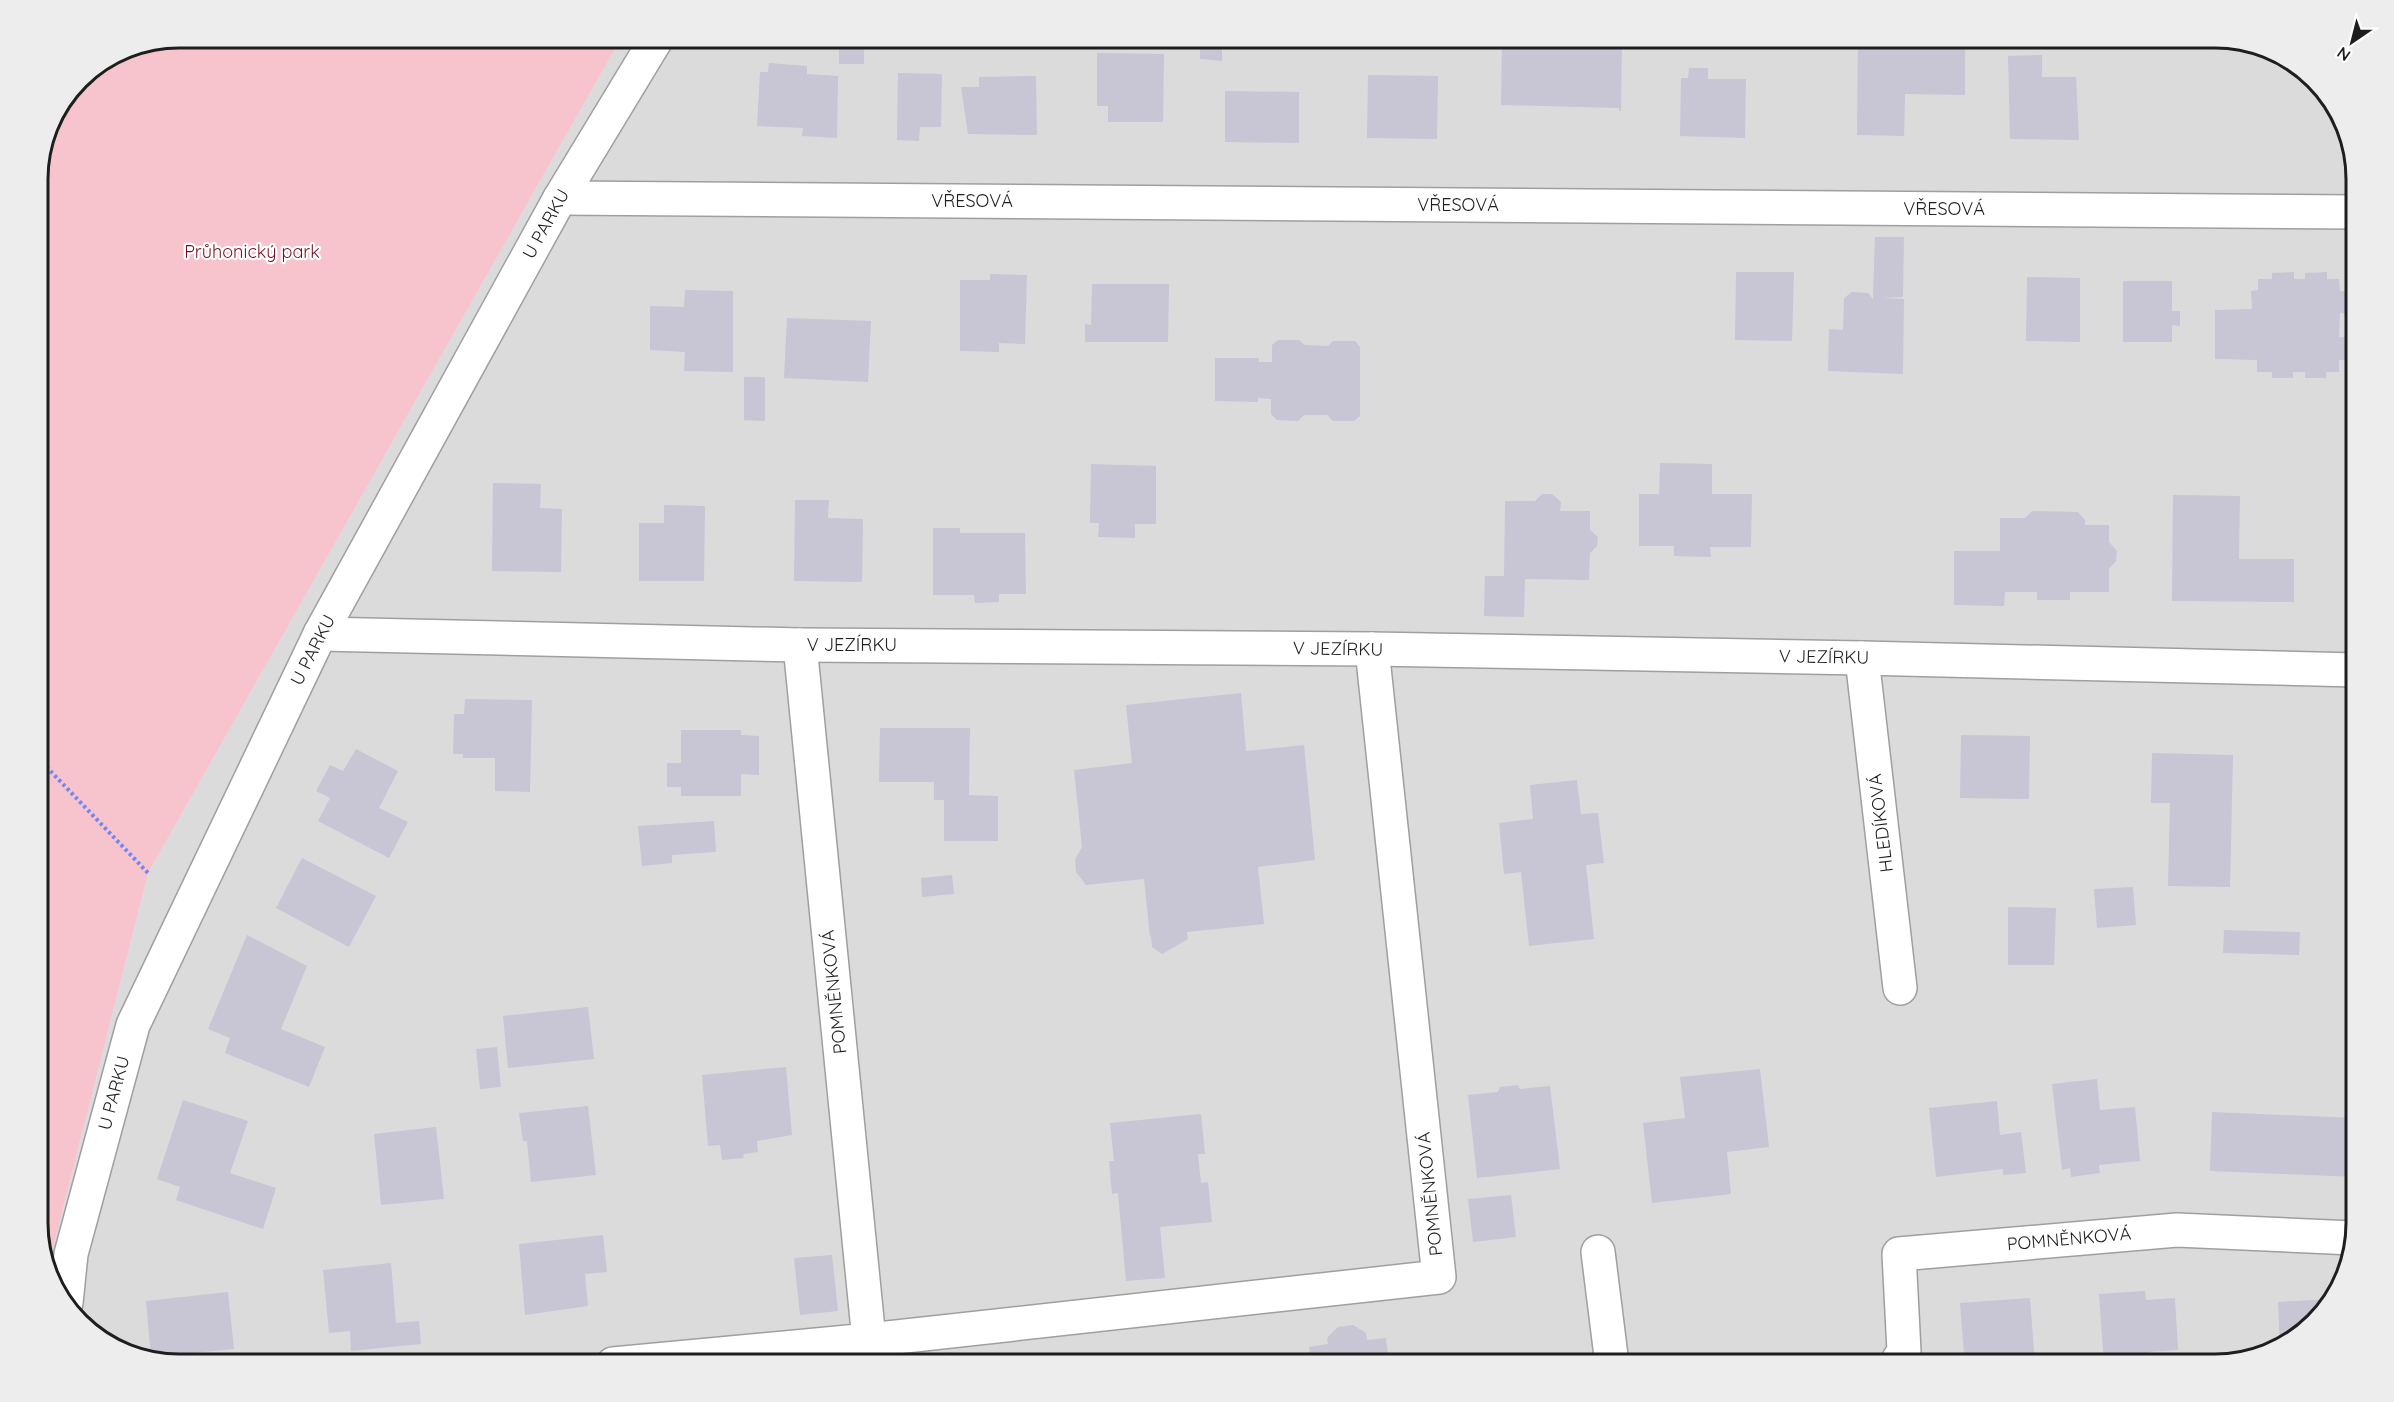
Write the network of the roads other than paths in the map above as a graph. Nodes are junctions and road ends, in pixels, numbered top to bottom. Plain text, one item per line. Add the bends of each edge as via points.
1 (651, 48) edge
2 (560, 198) junction
3 (2346, 212) edge
4 (320, 634) junction
5 (800, 645) junction
6 (1372, 649) junction
7 (1862, 658) junction
8 (2346, 670) edge
9 (1900, 988) dead end
10 (2345, 1239) edge
11 (1598, 1252) dead end
12 (67, 1291) edge
13 (869, 1340) junction
14 (726, 1354) edge
15 (1611, 1354) edge
16 (1902, 1354) edge

1 - 2 street, U PARKU
2 - 3 street, VŘESOVÁ
2 - 4 street, U PARKU
4 - 5 street, V JEZÍRKU
4 - 12 street, U PARKU via 133,1025 71,1254
5 - 6 street, V JEZÍRKU
5 - 13 street, POMNĚNKOVÁ
6 - 7 street, V JEZÍRKU
6 - 13 street, POMNĚNKOVÁ via 1439,1277
7 - 8 street, V JEZÍRKU
7 - 9 street, HLEDÍKOVÁ
10 - 16 street, POMNĚNKOVÁ via 2177,1230 1899,1254
11 - 15 street
13 - 14 street, POMNĚNKOVÁ

